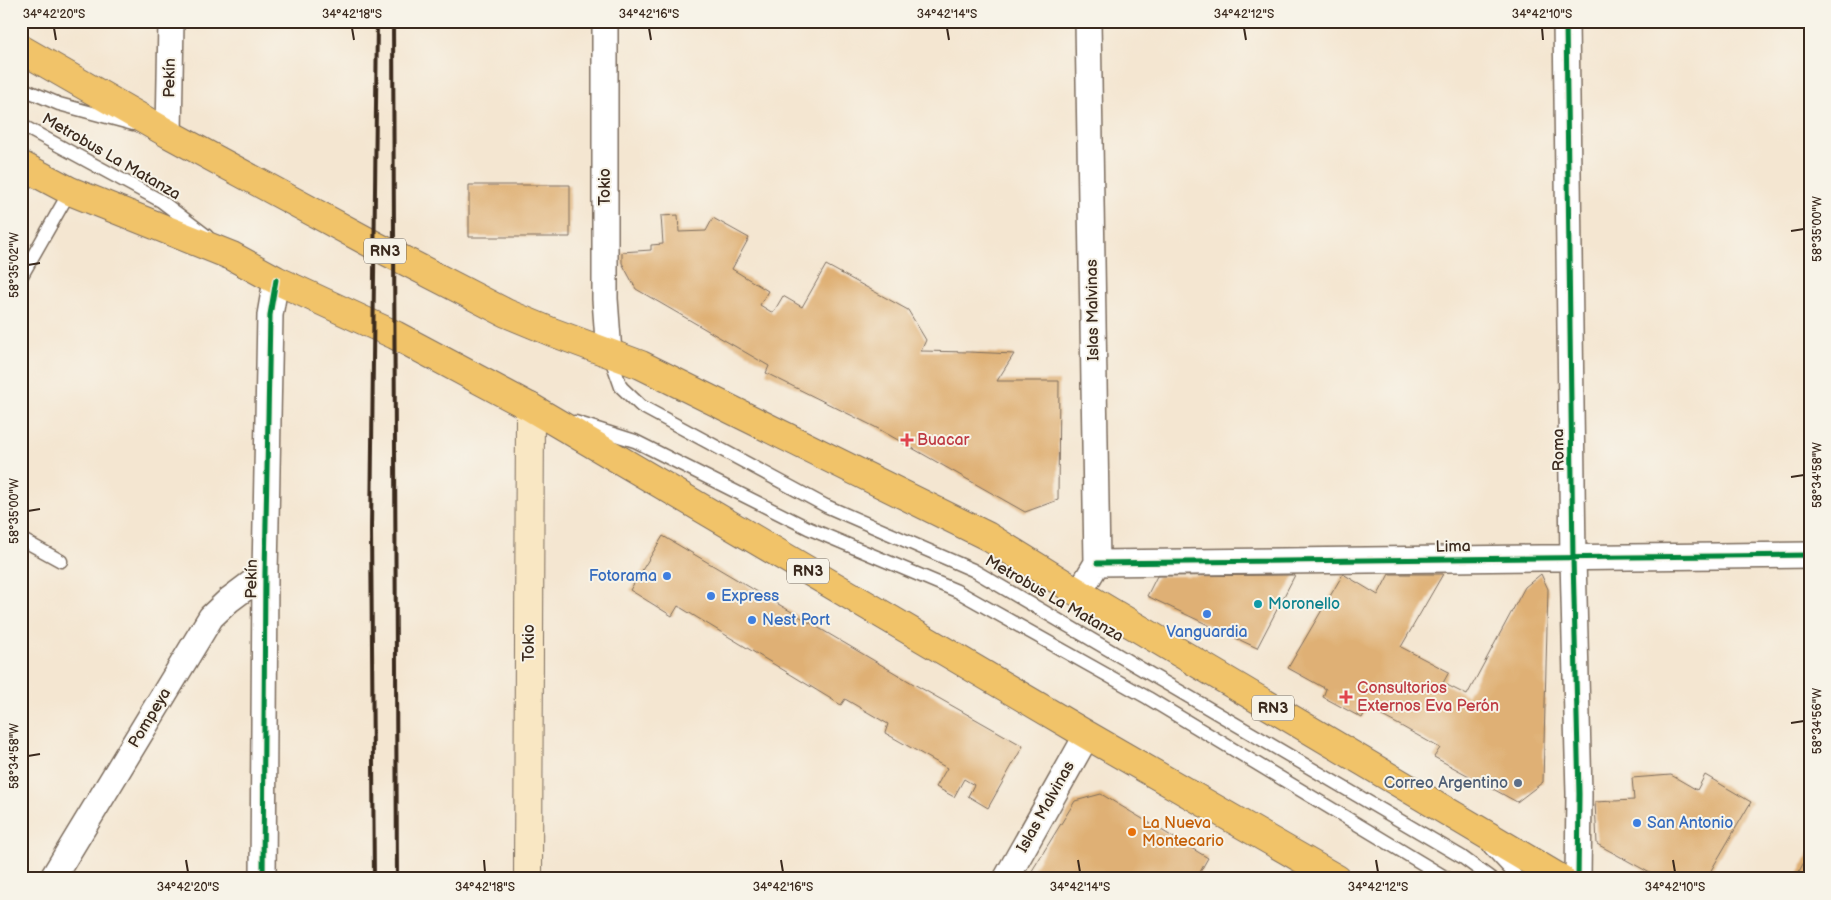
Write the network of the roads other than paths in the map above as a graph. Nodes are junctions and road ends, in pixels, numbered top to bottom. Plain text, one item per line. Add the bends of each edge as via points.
1 (171, 21) edge
2 (606, 21) edge
3 (1088, 21) edge
4 (1566, 21) edge
5 (21, 49) edge
6 (21, 88) edge
7 (21, 125) edge
8 (169, 134) junction
9 (21, 164) edge
10 (70, 192) junction
11 (232, 256) junction
12 (21, 277) edge
13 (276, 280) junction
14 (609, 353) junction
15 (530, 407) junction
16 (21, 539) edge
17 (1810, 556) edge
18 (1573, 559) junction
19 (61, 561) dead end
20 (1097, 564) junction
21 (265, 573) junction
22 (1079, 593) junction
23 (1087, 735) junction
24 (1467, 823) junction
25 (52, 879) edge
26 (264, 879) edge
27 (528, 879) edge
28 (1006, 879) edge
29 (1337, 879) edge
30 (1448, 879) edge
31 (1492, 879) edge
32 (1519, 879) edge
33 (1561, 879) edge
34 (1578, 879) edge

1 - 8 street, Pekín
2 - 14 street, Tokio via 605,299
3 - 20 street, Islas Malvinas
4 - 18 street, Roma
5 - 8 highway, RN3
6 - 8 lane, Metrobus La Matanza via 59,104
7 - 11 lane, Metrobus La Matanza via 161,200
8 - 14 highway, RN3 via 506,313
9 - 10 highway, RN3
10 - 11 highway, RN3
10 - 12 lane
11 - 13 highway, RN3
13 - 15 highway, RN3 via 395,336
13 - 21 street, Pekín via 270,316
14 - 22 highway, RN3 via 641,365 988,536
14 - 31 lane, Metrobus La Matanza via 621,387 641,406 826,506 973,570 1462,857
15 - 23 highway, RN3
15 - 27 street, Tokio
15 - 30 lane via 635,441 808,528 956,591 1148,698
16 - 19 lane
17 - 18 street, Lima
18 - 20 street, Lima
18 - 34 street, Roma
20 - 22 street
21 - 25 street, Pompeya via 211,617
21 - 26 street, Pekín
22 - 24 highway, RN3
23 - 28 street, Islas Malvinas
23 - 29 highway, RN3
24 - 32 lane
24 - 33 highway, RN3

